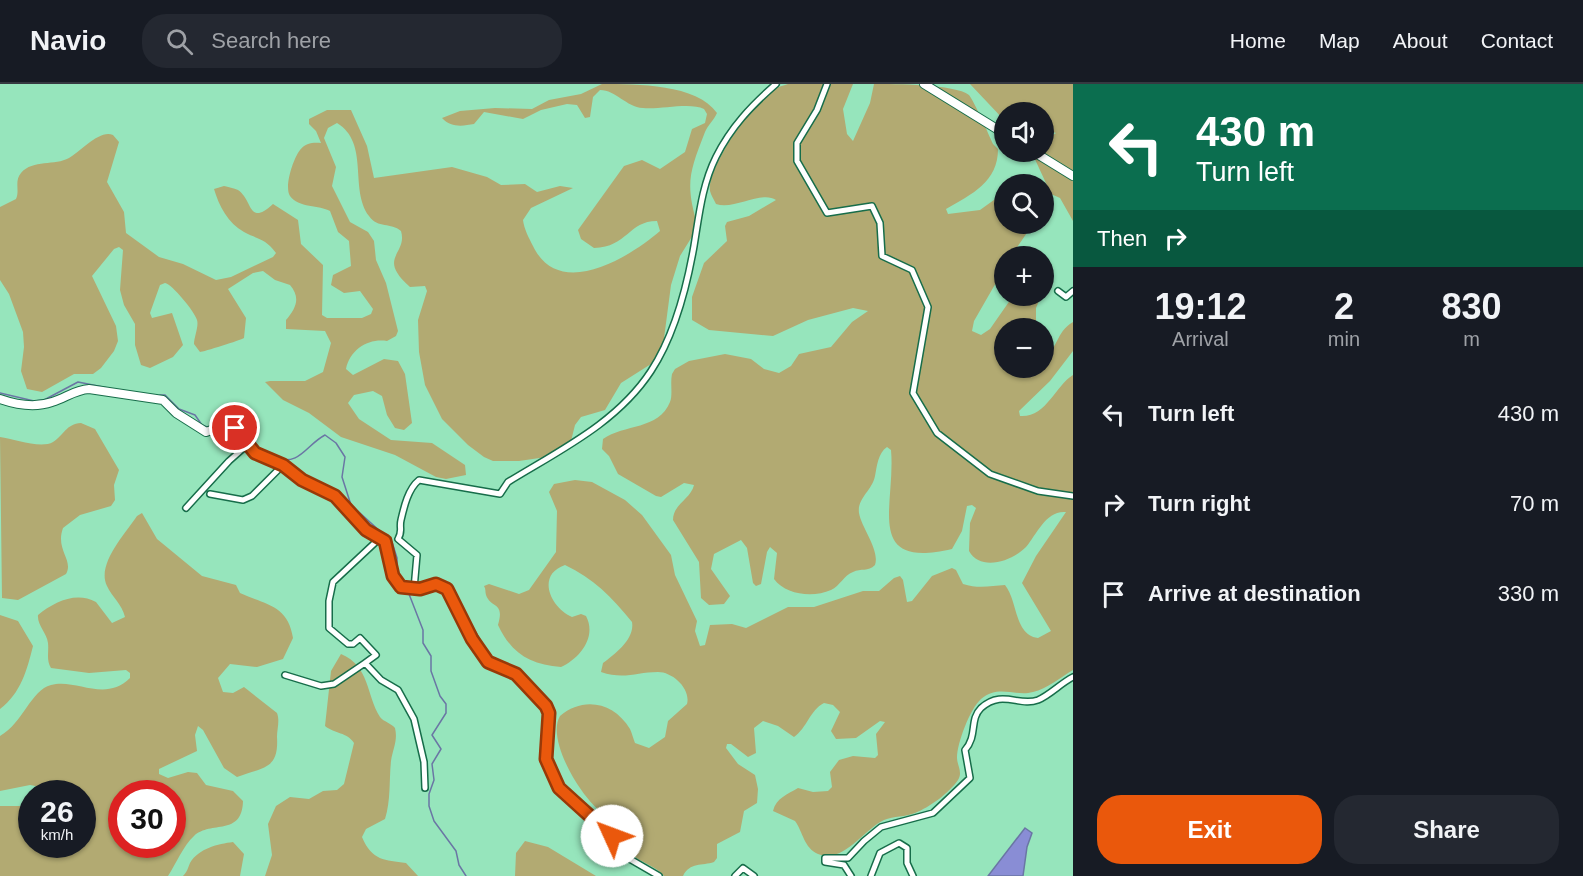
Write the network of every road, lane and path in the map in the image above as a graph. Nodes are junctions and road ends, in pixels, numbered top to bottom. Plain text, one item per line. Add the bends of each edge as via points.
1 (777, 84) edge
2 (826, 84) edge
3 (924, 84) edge
4 (994, 127) edge
5 (1050, 162) edge
6 (1073, 176) edge
7 (1058, 291) dead end
8 (1073, 291) edge
9 (0, 399) edge
10 (247, 445) junction
11 (283, 465) junction
12 (210, 494) dead end
13 (1073, 496) edge
14 (186, 508) dead end
15 (380, 538) junction
16 (409, 590) junction
17 (365, 663) junction
18 (285, 675) dead end
19 (1073, 677) edge
20 (425, 788) dead end
21 (579, 808) joint
22 (659, 876) edge
23 (735, 876) edge
24 (754, 876) edge
25 (851, 876) edge
26 (871, 876) edge
27 (913, 876) edge

1 - 16 street via 745,112 716,158 700,204 678,307 650,373 599,426 508,482 500,494 418,480 412,486 398,539 417,555
2 - 13 street via 817,110 797,143 797,161 827,213 873,206 880,222 882,256 912,270 928,307 914,393 937,433 990,474 1038,491
3 - 4 street
5 - 6 street
7 - 8 street via 1066,297
9 - 10 street via 34,405 88,389 163,400 206,432 233,426
10 - 11 street via 260,456
10 - 14 street
11 - 12 street via 243,500
11 - 15 street via 339,499 350,514
15 - 16 street via 387,544 393,576
15 - 17 street via 333,582 329,601 329,628 348,644 360,638 376,655
16 - 21 street via 444,586 488,662 516,674 546,706 546,759 559,788
17 - 18 street via 334,684 321,686
17 - 20 street via 381,680 398,690 414,719 424,762
19 - 25 street via 1035,701 1003,698 981,708 975,718 973,740 965,750 970,778 933,813 881,827 848,858 825,858 825,862 844,865
21 - 22 street via 612,836 628,858
23 - 24 street via 743,868
26 - 27 street via 880,853 899,843 907,848 907,863

